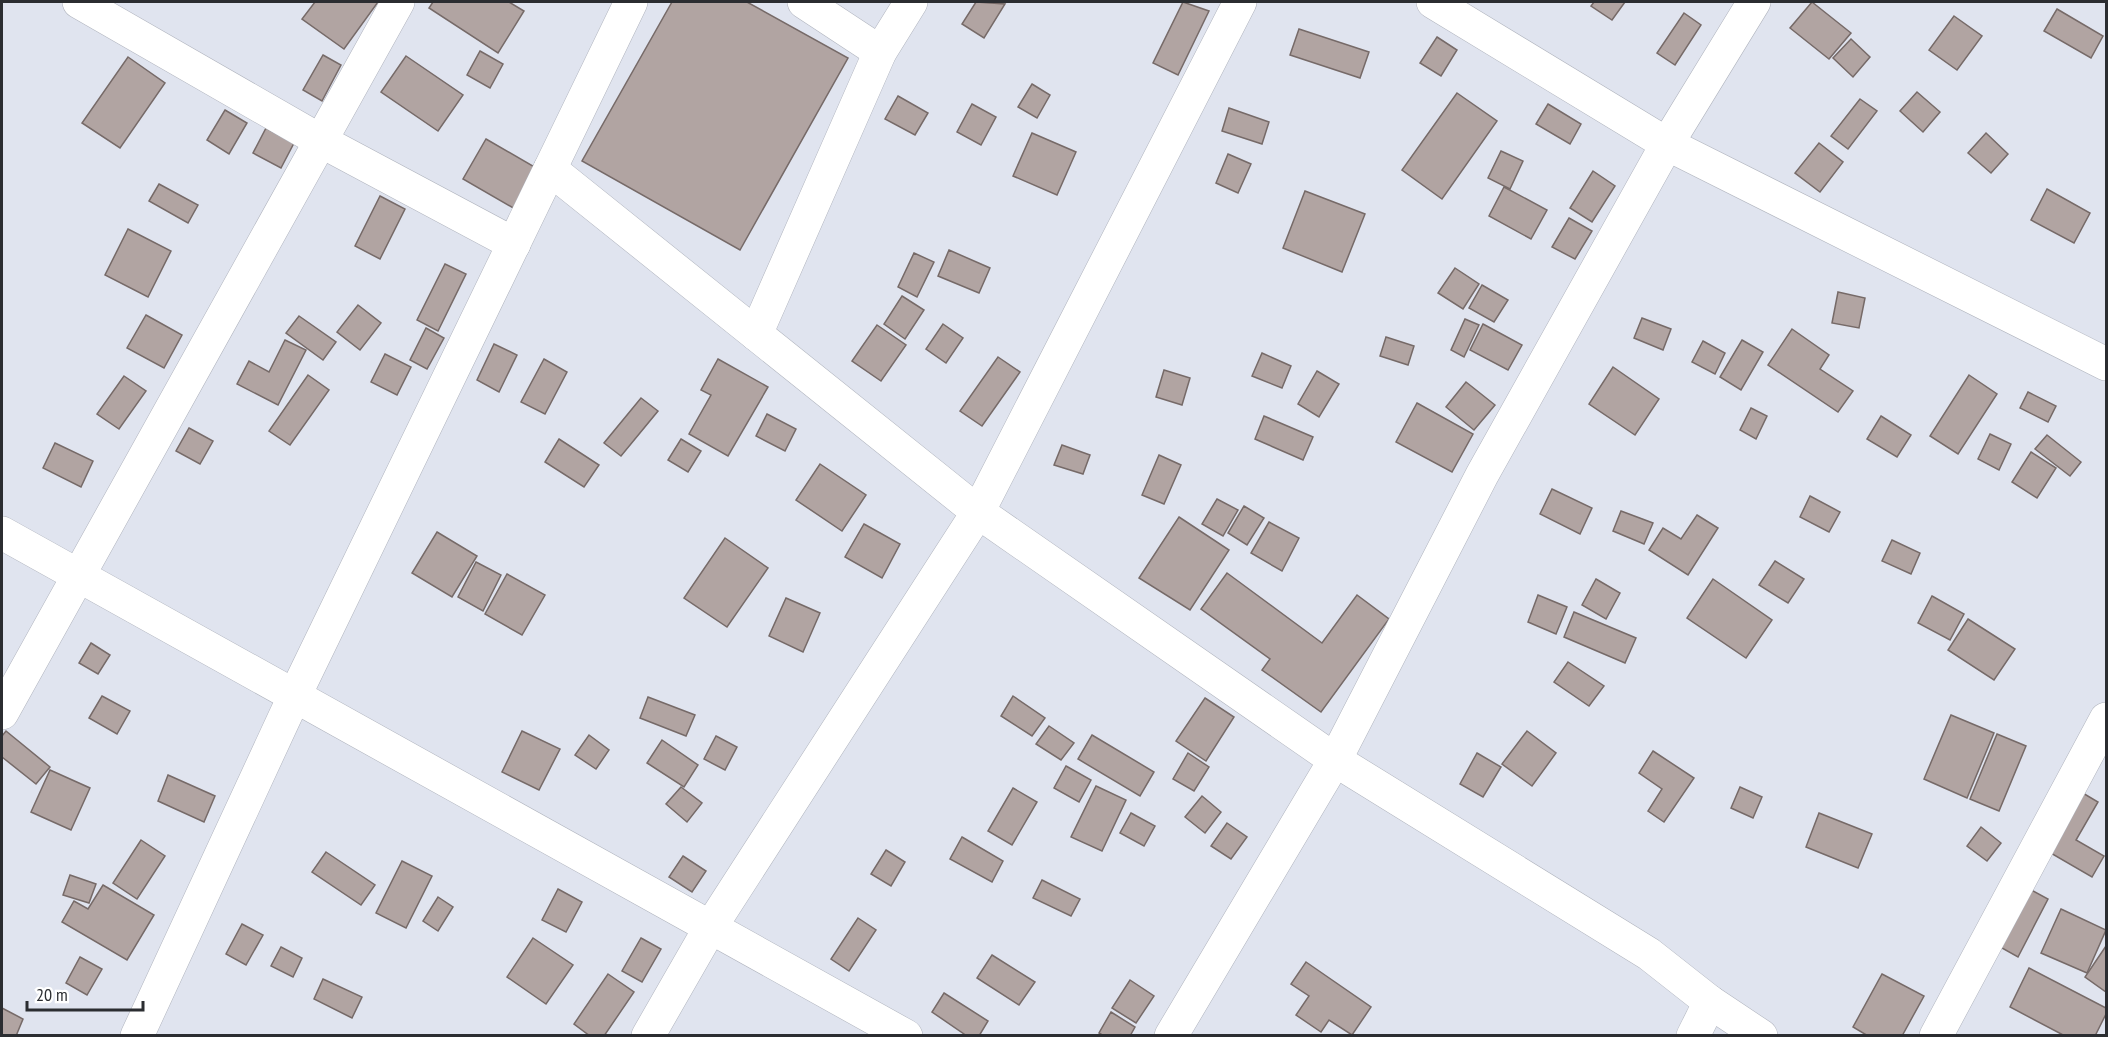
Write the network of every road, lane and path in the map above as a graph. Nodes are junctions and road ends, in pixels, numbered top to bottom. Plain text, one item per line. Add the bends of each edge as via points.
1 (79, 2) edge
2 (398, 2) edge
3 (631, 2) edge
4 (804, 2) edge
5 (911, 2) edge
6 (1240, 2) edge
7 (1433, 2) edge
8 (1755, 2) edge
9 (880, 52) junction
10 (321, 141) junction
11 (1667, 144) junction
12 (550, 169) junction
13 (514, 244) junction
14 (756, 334) junction
15 (2106, 364) edge
16 (978, 512) junction
17 (2, 533) edge
18 (79, 577) junction
19 (294, 697) junction
20 (2, 713) edge
21 (2106, 719) edge
22 (1335, 760) junction
23 (710, 928) junction
24 (1710, 1002) junction
25 (137, 1035) edge
26 (648, 1035) edge
27 (906, 1035) edge
28 (1171, 1035) edge
29 (1693, 1035) edge
30 (1761, 1035) edge
31 (1936, 1035) edge

1 - 10 street
2 - 10 street
3 - 12 street
4 - 9 street
5 - 9 street
6 - 16 street
7 - 11 street
8 - 11 street
9 - 14 street
10 - 13 street
10 - 18 street
11 - 15 street
11 - 22 street via 1482,475
12 - 13 street
12 - 14 street
13 - 19 street
14 - 16 street
16 - 22 street
16 - 23 street
17 - 18 street
18 - 19 street
18 - 20 street
19 - 23 street
19 - 25 street
21 - 31 street
22 - 24 street via 1649,954
22 - 28 street
23 - 26 street
23 - 27 street
24 - 29 street
24 - 30 street

